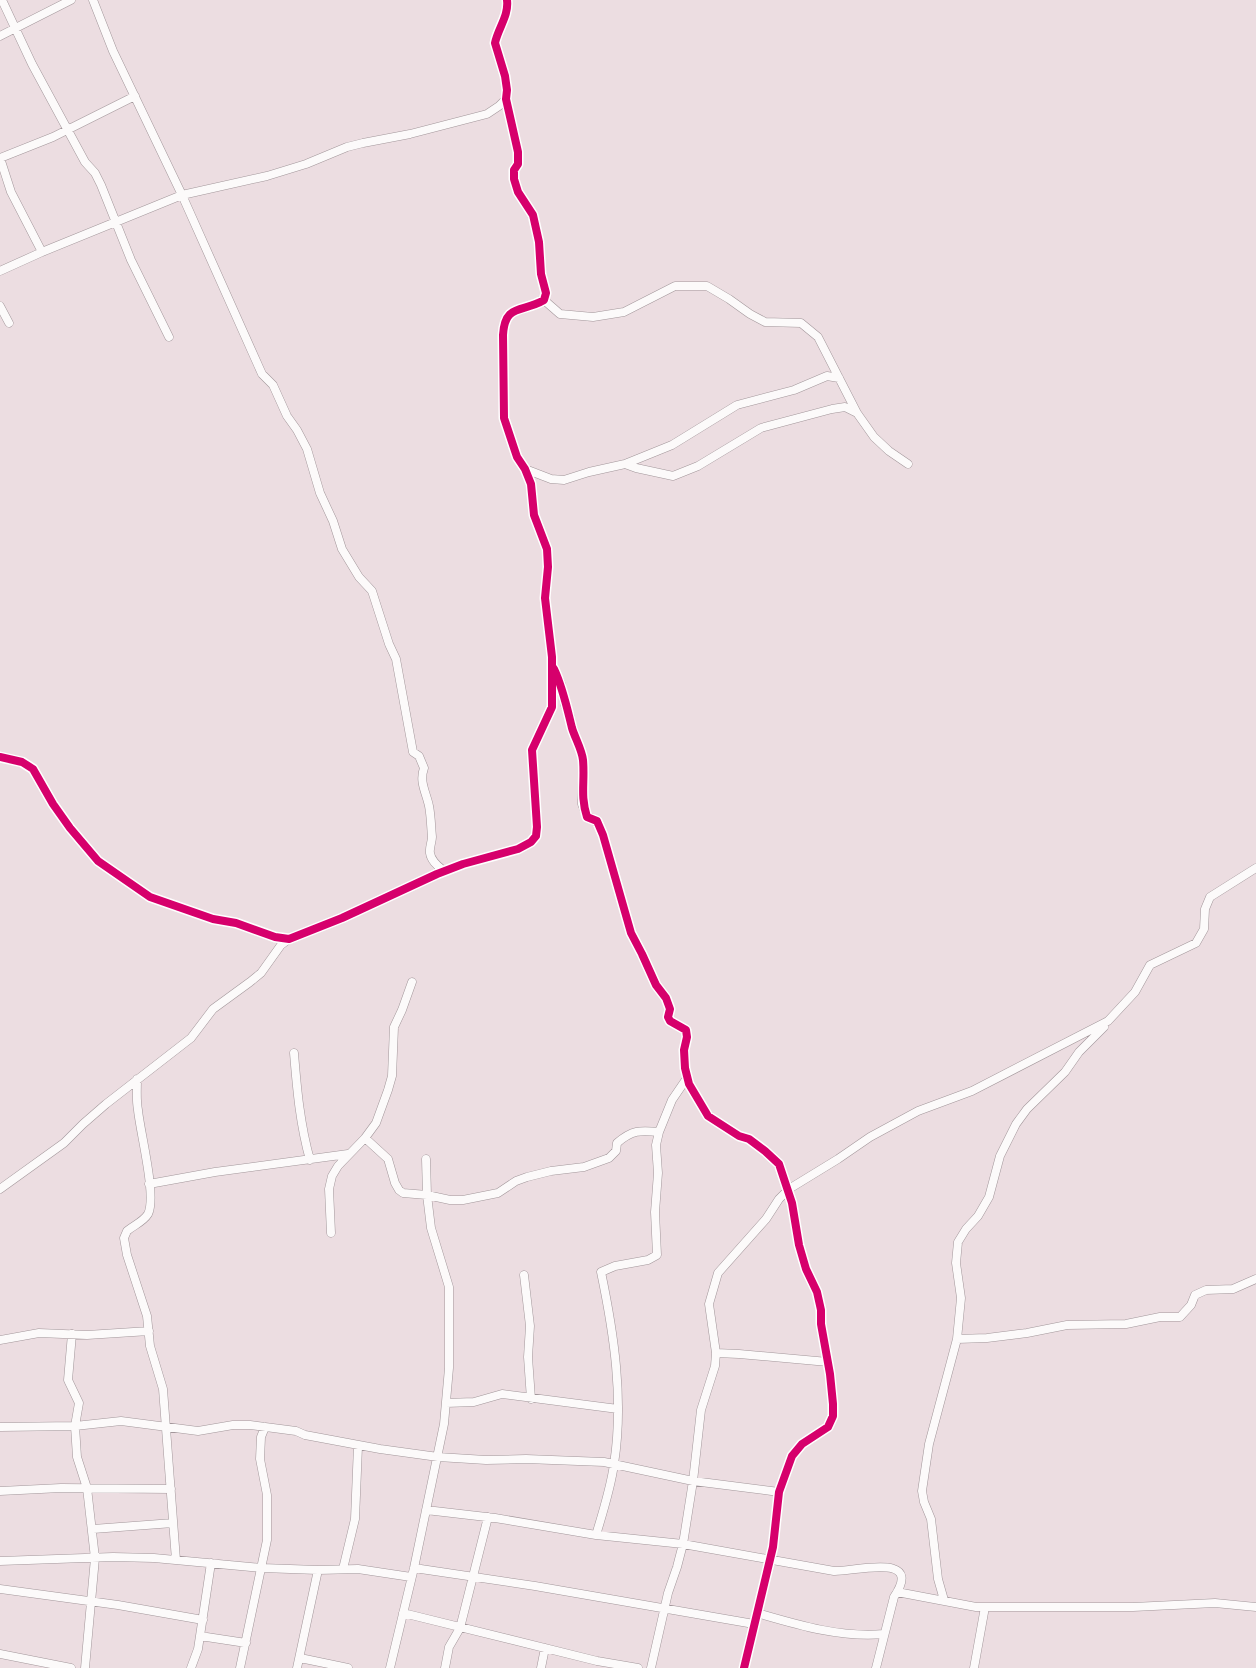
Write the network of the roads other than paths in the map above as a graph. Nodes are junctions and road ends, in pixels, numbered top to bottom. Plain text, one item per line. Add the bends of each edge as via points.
1 (2, 0) edge
2 (71, 0) edge
3 (93, 0) edge
4 (507, 0) edge
5 (15, 28) junction
6 (0, 36) edge
7 (135, 96) junction
8 (506, 99) junction
9 (68, 129) junction
10 (182, 195) junction
11 (115, 222) junction
12 (42, 252) junction
13 (0, 271) edge
14 (544, 300) junction
15 (0, 306) edge
16 (9, 323) dead end
17 (169, 337) dead end
18 (839, 378) junction
19 (857, 413) junction
20 (625, 464) junction
21 (908, 464) dead end
22 (526, 469) junction
23 (552, 665) junction
24 (0, 757) edge
25 (1256, 868) edge
26 (444, 871) junction
27 (289, 939) junction
28 (412, 982) dead end
29 (1108, 1022) junction
30 (294, 1053) dead end
31 (687, 1078) junction
32 (137, 1079) junction
33 (659, 1132) junction
34 (365, 1138) junction
35 (348, 1154) junction
36 (426, 1158) dead end
37 (310, 1160) junction
38 (149, 1184) junction
39 (0, 1188) edge
40 (789, 1189) junction
41 (427, 1194) junction
42 (331, 1233) dead end
43 (524, 1275) dead end
44 (1256, 1279) edge
45 (149, 1331) junction
46 (72, 1334) junction
47 (957, 1339) junction
48 (0, 1340) edge
49 (716, 1353) junction
50 (828, 1362) junction
51 (531, 1399) junction
52 (446, 1403) junction
53 (618, 1409) junction
54 (75, 1426) junction
55 (0, 1427) edge
56 (166, 1427) junction
57 (265, 1427) junction
58 (358, 1446) junction
59 (438, 1457) junction
60 (614, 1464) junction
61 (693, 1481) junction
62 (87, 1488) junction
63 (171, 1489) junction
64 (0, 1491) edge
65 (779, 1492) junction
66 (426, 1510) junction
67 (488, 1517) junction
68 (173, 1523) junction
69 (92, 1528) junction
70 (596, 1535) junction
71 (683, 1544) junction
72 (95, 1558) junction
73 (770, 1559) junction
74 (176, 1560) junction
75 (0, 1561) edge
76 (211, 1564) junction
77 (262, 1568) junction
78 (343, 1568) junction
79 (414, 1568) junction
80 (318, 1570) junction
81 (411, 1577) junction
82 (474, 1577) junction
83 (0, 1589) edge
84 (897, 1592) junction
85 (944, 1600) junction
86 (92, 1602) junction
87 (985, 1607) junction
88 (1256, 1607) edge
89 (664, 1608) junction
90 (403, 1613) junction
91 (757, 1613) junction
92 (203, 1620) junction
93 (754, 1624) junction
94 (460, 1628) junction
95 (884, 1634) junction
96 (200, 1636) junction
97 (246, 1643) junction
98 (545, 1648) junction
99 (0, 1654) edge
100 (300, 1658) junction
101 (71, 1668) edge
102 (85, 1668) edge
103 (191, 1668) edge
104 (240, 1668) edge
105 (298, 1668) edge
106 (348, 1668) edge
107 (390, 1668) edge
108 (445, 1668) edge
109 (541, 1668) edge
110 (638, 1668) edge
111 (651, 1668) edge
112 (744, 1668) edge
113 (876, 1668) edge
114 (974, 1668) edge

1 - 5 street
2 - 5 street
3 - 7 street
4 - 8 street via 504,20 494,42 505,76
5 - 6 street
5 - 9 street
7 - 9 street
7 - 10 street
8 - 10 street via 487,114 363,143 267,176
8 - 14 street via 518,152 514,180 533,215 546,293
9 - 11 street via 98,179
9 - 12 street via 0,158 11,192
10 - 11 street
10 - 26 street via 262,374 273,385 307,449 342,549 372,591 396,659 413,752 419,756 424,768 421,777 429,806 430,852 434,862
11 - 12 street
11 - 17 street
12 - 13 street
14 - 18 street via 560,314 593,317 624,312 675,286 707,286 766,322 801,324 818,337
14 - 22 street via 513,312 504,322 504,418 517,457
15 - 16 street
18 - 19 street
18 - 20 street via 827,376 794,390 736,406 672,445
19 - 20 street via 845,407 832,409 761,428 698,466 673,476
19 - 21 street via 874,437
20 - 22 street via 564,480 551,479
22 - 23 street via 534,515 547,549 545,598
23 - 26 street via 552,707 532,750 536,836 518,849
23 - 31 street via 561,684 583,758 582,804 587,817 597,821 603,835 631,932 656,985 666,998 670,1009 668,1018 686,1030 684,1068
24 - 27 street via 22,762 33,769 53,804 98,861 150,897 213,919
25 - 29 street via 1210,897 1205,909 1204,929 1196,943 1150,965 1135,992
26 - 27 street
27 - 32 street via 260,973 213,1009 191,1038
28 - 34 street via 394,1027 388,1090 376,1123
29 - 40 street via 972,1091 918,1111
29 - 47 street via 1016,1124 1000,1156 989,1197 958,1242 956,1263 961,1298
30 - 37 street via 301,1126
31 - 33 street via 672,1100
31 - 40 street via 708,1116 765,1151 779,1164
32 - 38 street via 137,1108
32 - 39 street via 64,1144
33 - 41 street via 640,1130 618,1143 609,1158 584,1167 527,1177 498,1194 463,1200
33 - 53 street via 656,1145 657,1255 601,1272 611,1318
34 - 35 street
34 - 41 street via 388,1159 399,1190 410,1195
35 - 37 street
35 - 42 street via 332,1176 329,1189
36 - 41 street
37 - 38 street
38 - 45 street via 149,1212 127,1231 124,1238
40 - 49 street via 718,1273 709,1304
40 - 50 street via 799,1245 817,1292
41 - 52 street via 431,1228 449,1287 450,1359
43 - 51 street via 530,1326
44 - 47 street via 1233,1289 1206,1290 1195,1295 1180,1317 1160,1317 1126,1324 1067,1325 1019,1334
45 - 46 street
45 - 56 street via 150,1346 164,1389
46 - 48 street via 40,1333
46 - 54 street via 68,1380 79,1403
47 - 85 street via 929,1444 922,1491 931,1519
49 - 50 street
49 - 61 street via 701,1410
50 - 65 street via 833,1416 828,1426 802,1444 792,1456
51 - 52 street via 502,1394 474,1402
51 - 53 street
52 - 59 street
53 - 60 street
54 - 55 street
54 - 56 street via 121,1421
54 - 62 street via 77,1457
56 - 57 street via 198,1431 233,1425
56 - 63 street
57 - 58 street
57 - 77 street via 260,1459 268,1510
58 - 59 street
58 - 78 street via 355,1519
59 - 60 street
59 - 66 street
60 - 61 street
60 - 70 street
61 - 65 street
61 - 71 street
62 - 63 street
62 - 64 street
62 - 69 street
63 - 68 street
65 - 73 street
66 - 67 street
66 - 79 street
67 - 70 street
67 - 82 street
68 - 69 street
68 - 74 street
69 - 72 street
70 - 71 street
71 - 73 street
71 - 89 street
72 - 74 street
72 - 75 street
72 - 86 street
73 - 84 street via 844,1572 890,1567 898,1571 901,1578
73 - 91 street
74 - 76 street
76 - 77 street
76 - 92 street
77 - 80 street
77 - 97 street
78 - 80 street
78 - 81 street
79 - 81 street
79 - 82 street
80 - 100 street
81 - 90 street
82 - 89 street
82 - 94 street
83 - 86 street
84 - 85 street
84 - 95 street
85 - 87 street
86 - 92 street
86 - 102 street
87 - 88 street via 1133,1607 1215,1603
87 - 114 street
89 - 93 street
89 - 111 street
90 - 94 street
90 - 107 street
91 - 93 street
91 - 95 street via 810,1628
92 - 96 street
93 - 112 street
94 - 98 street
94 - 108 street via 449,1647
95 - 113 street
96 - 97 street
96 - 103 street
97 - 104 street
98 - 109 street
98 - 110 street
99 - 101 street
100 - 105 street
100 - 106 street

